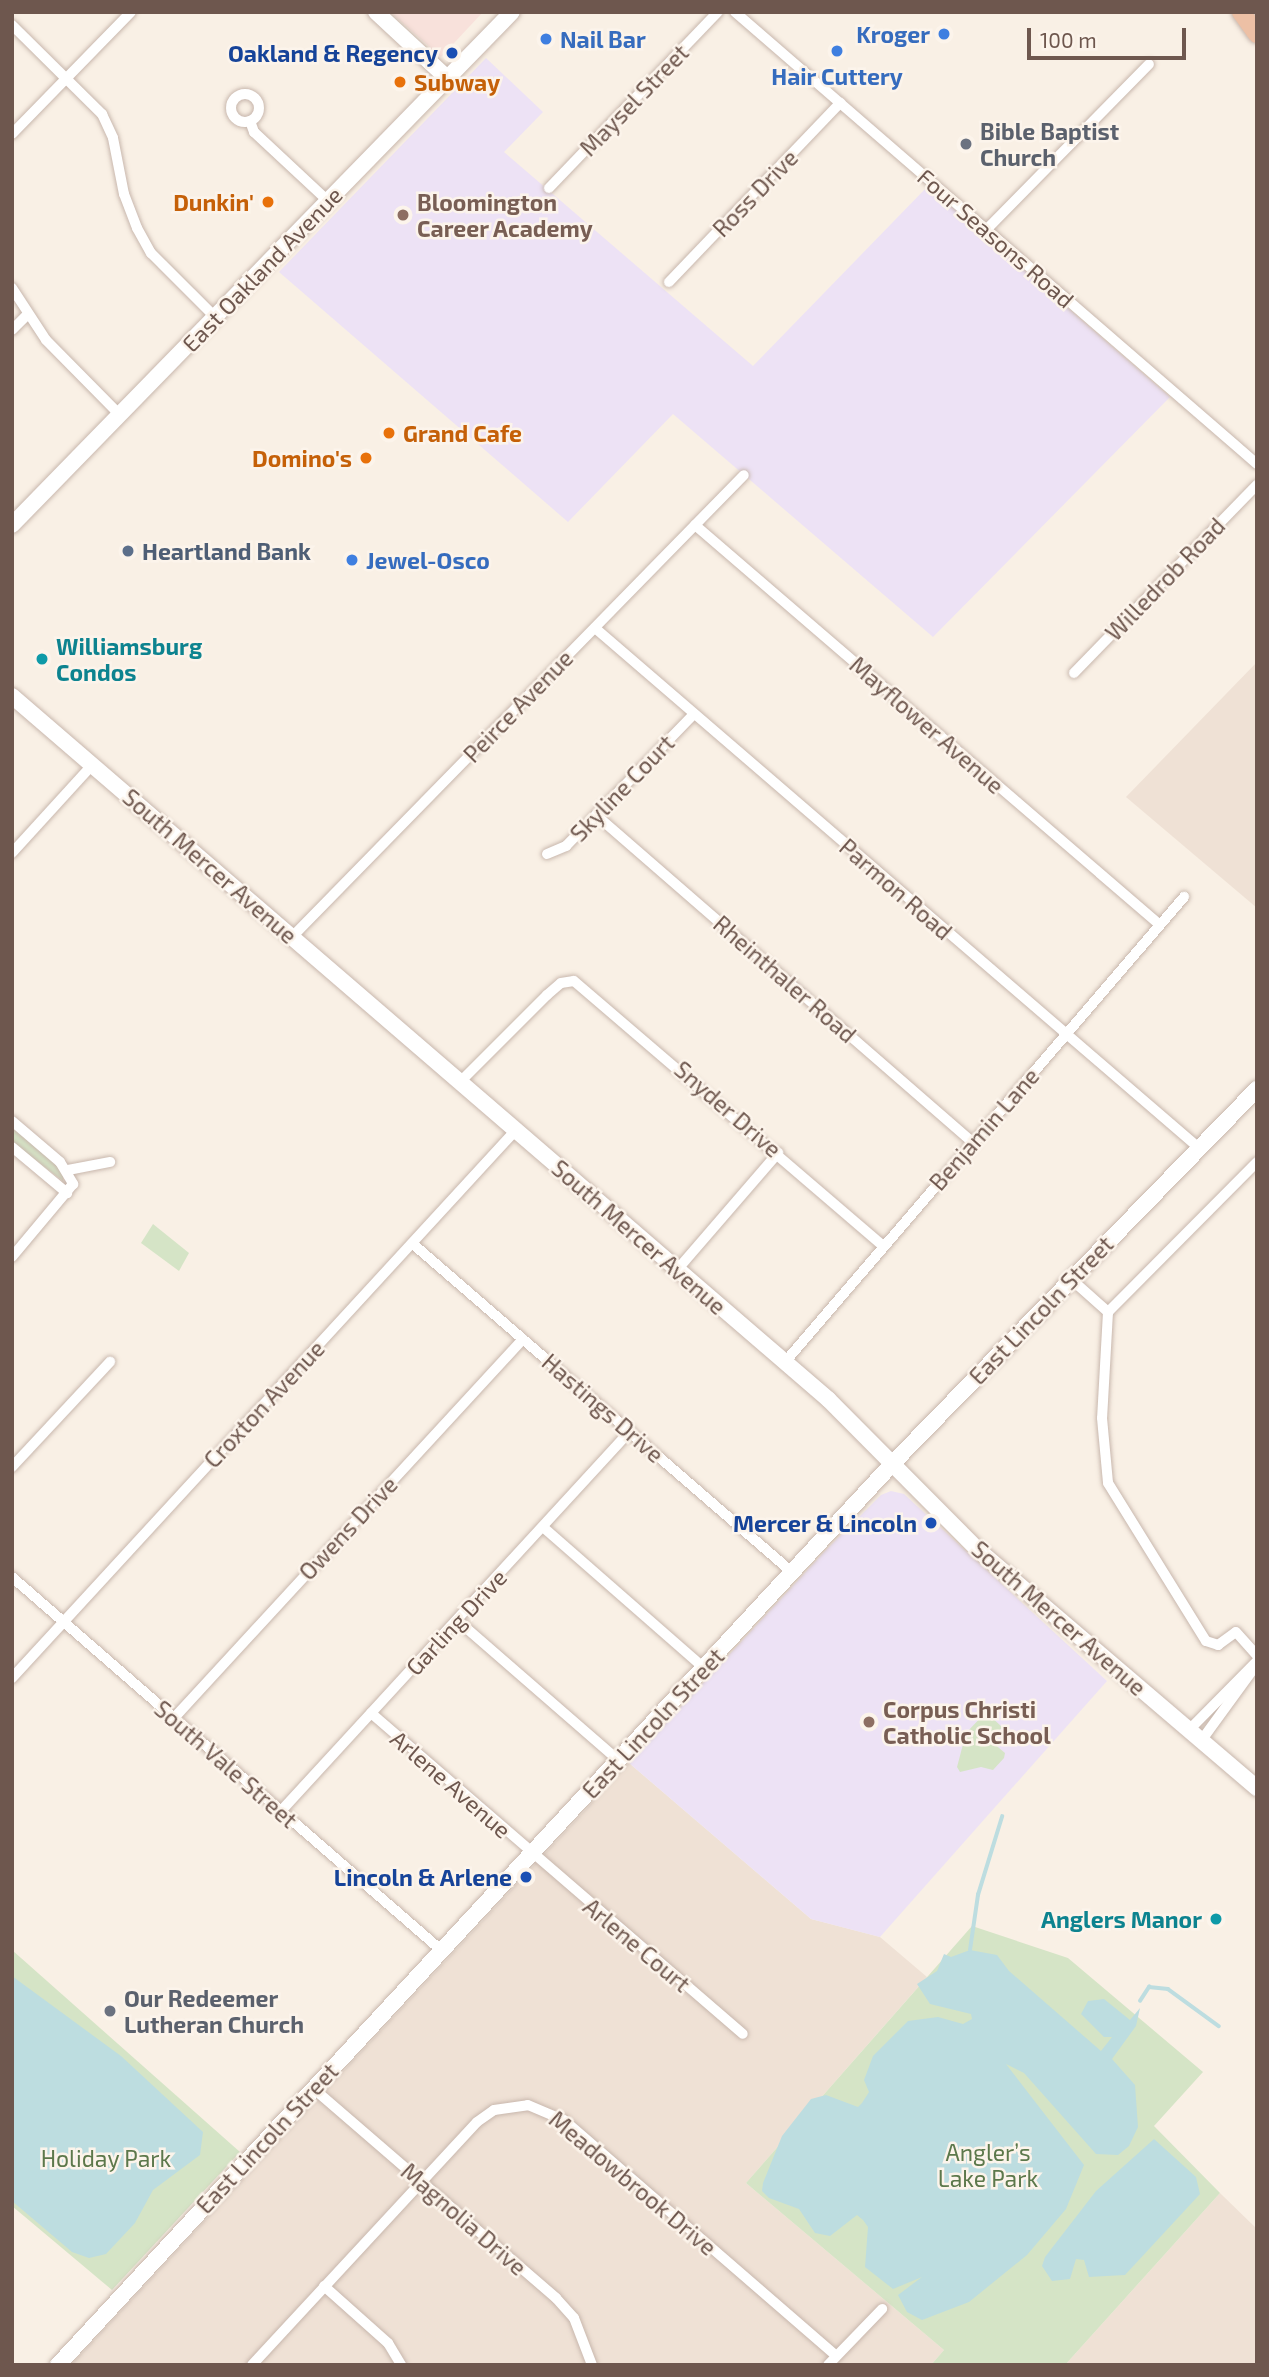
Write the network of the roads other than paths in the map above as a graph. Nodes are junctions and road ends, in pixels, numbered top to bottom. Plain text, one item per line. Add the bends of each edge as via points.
1 (131, 12) edge
2 (376, 12) edge
3 (512, 12) edge
4 (718, 12) edge
5 (735, 12) edge
6 (1241, 12) edge
7 (12, 25) edge
8 (1257, 34) edge
9 (1149, 64) dead end
10 (67, 78) junction
11 (448, 79) junction
12 (840, 103) junction
13 (250, 121) dead end
14 (12, 134) edge
15 (549, 188) dead end
16 (328, 201) junction
17 (987, 229) junction
18 (669, 282) dead end
19 (12, 288) edge
20 (27, 316) junction
21 (215, 317) junction
22 (12, 330) edge
23 (120, 415) junction
24 (1257, 464) edge
25 (744, 475) dead end
26 (1257, 485) edge
27 (12, 525) edge
28 (695, 525) junction
29 (595, 628) junction
30 (1073, 673) dead end
31 (12, 696) edge
32 (694, 714) junction
33 (92, 765) junction
34 (596, 816) junction
35 (12, 853) edge
36 (547, 855) dead end
37 (1184, 897) dead end
38 (1160, 925) junction
39 (292, 937) junction
40 (1064, 1036) junction
41 (460, 1082) junction
42 (1257, 1089) edge
43 (12, 1121) edge
44 (516, 1130) junction
45 (973, 1143) junction
46 (12, 1147) edge
47 (1199, 1148) junction
48 (778, 1153) junction
49 (110, 1162) dead end
50 (1257, 1162) edge
51 (68, 1170) junction
52 (67, 1193) junction
53 (413, 1244) junction
54 (883, 1246) junction
55 (12, 1257) edge
56 (677, 1270) junction
57 (1071, 1279) junction
58 (1108, 1312) junction
59 (523, 1339) junction
60 (110, 1363) dead end
61 (785, 1363) junction
62 (629, 1431) junction
63 (893, 1463) junction
64 (12, 1467) edge
65 (543, 1527) junction
66 (793, 1573) junction
67 (12, 1577) edge
68 (457, 1620) junction
69 (63, 1622) junction
70 (1257, 1655) edge
71 (1257, 1662) edge
72 (704, 1668) junction
73 (12, 1678) edge
74 (370, 1713) junction
75 (174, 1718) junction
76 (1195, 1735) junction
77 (618, 1760) junction
78 (1257, 1788) edge
79 (281, 1811) junction
80 (531, 1854) junction
81 (442, 1950) junction
82 (743, 2034) dead end
83 (314, 2089) junction
84 (420, 2183) junction
85 (324, 2286) junction
86 (882, 2309) dead end
87 (832, 2360) edge
88 (58, 2365) edge
89 (251, 2365) edge
90 (401, 2365) edge
91 (592, 2365) edge

1 - 10 street
2 - 11 main road
3 - 11 main road, East Oakland Avenue
4 - 15 street, Maysel Street
5 - 12 street, Four Seasons Road
6 - 8 highway
7 - 10 street
9 - 17 street
10 - 14 street
10 - 21 street via 107,122 127,206 151,253
11 - 16 main road, East Oakland Avenue
12 - 17 street, Four Seasons Road
12 - 18 street, Ross Drive
13 - 16 street via 254,132
16 - 21 main road, East Oakland Avenue
17 - 24 street, Four Seasons Road
19 - 20 street
20 - 22 street
20 - 23 street via 56,352
21 - 23 main road, East Oakland Avenue
23 - 27 main road, East Oakland Avenue
25 - 28 street, Peirce Avenue
26 - 30 street, Willedrob Road
28 - 29 street, Peirce Avenue
28 - 38 street, Mayflower Avenue
29 - 32 street, Parmon Road
29 - 39 street, Peirce Avenue
31 - 33 main road, South Mercer Avenue
32 - 34 street, Skyline Court
32 - 40 street, Parmon Road
33 - 35 street
33 - 39 main road, South Mercer Avenue
34 - 36 street, Skyline Court via 566,846
34 - 45 street, Rheinthaler Road
37 - 38 street, Benjamin Lane
38 - 40 street, Benjamin Lane
39 - 41 main road, South Mercer Avenue
40 - 45 street, Benjamin Lane
40 - 47 street, Parmon Road
41 - 44 main road, South Mercer Avenue
41 - 48 street, Snyder Drive via 567,981 586,987
42 - 47 main road, East Lincoln Street
43 - 51 street
44 - 53 street, Croxton Avenue
44 - 56 main road, South Mercer Avenue
45 - 54 street, Benjamin Lane
46 - 52 street
47 - 57 main road, East Lincoln Street
48 - 54 street, Snyder Drive
48 - 56 street
49 - 51 street
50 - 58 street
51 - 52 street via 73,1184
52 - 55 street
53 - 59 street, Hastings Drive
53 - 69 street, Croxton Avenue
54 - 61 street, Benjamin Lane
56 - 61 main road, South Mercer Avenue
57 - 58 street
57 - 63 main road, East Lincoln Street
58 - 70 street via 1102,1418 1108,1483 1206,1641 1218,1645 1236,1632
59 - 62 street, Hastings Drive
59 - 75 street, Owens Drive
60 - 64 street
61 - 63 main road, South Mercer Avenue
62 - 65 street, Garling Drive
62 - 66 street, Hastings Drive
63 - 66 main road, East Lincoln Street
63 - 76 main road, South Mercer Avenue via 977,1549
65 - 68 street, Garling Drive
65 - 72 street
66 - 72 main road, East Lincoln Street
67 - 69 street, South Vale Street
68 - 74 street, Garling Drive
68 - 77 street
69 - 73 street, Croxton Avenue
69 - 75 street, South Vale Street
71 - 76 street
72 - 77 main road, East Lincoln Street
74 - 79 street, Garling Drive
74 - 80 street, Arlene Avenue
75 - 79 street, South Vale Street
76 - 78 main road, South Mercer Avenue
77 - 80 main road, East Lincoln Street
79 - 81 street, South Vale Street
80 - 81 main road, East Lincoln Street
80 - 82 street, Arlene Court
81 - 83 main road, East Lincoln Street
83 - 84 street, Magnolia Drive
83 - 88 main road, East Lincoln Street
84 - 85 street, Meadowbrook Drive
84 - 87 street, Meadowbrook Drive via 494,2110 528,2105 541,2109 564,2120
84 - 91 street, Magnolia Drive via 556,2298 580,2329
85 - 89 street, Meadowbrook Drive
85 - 90 street via 388,2343
86 - 87 street

